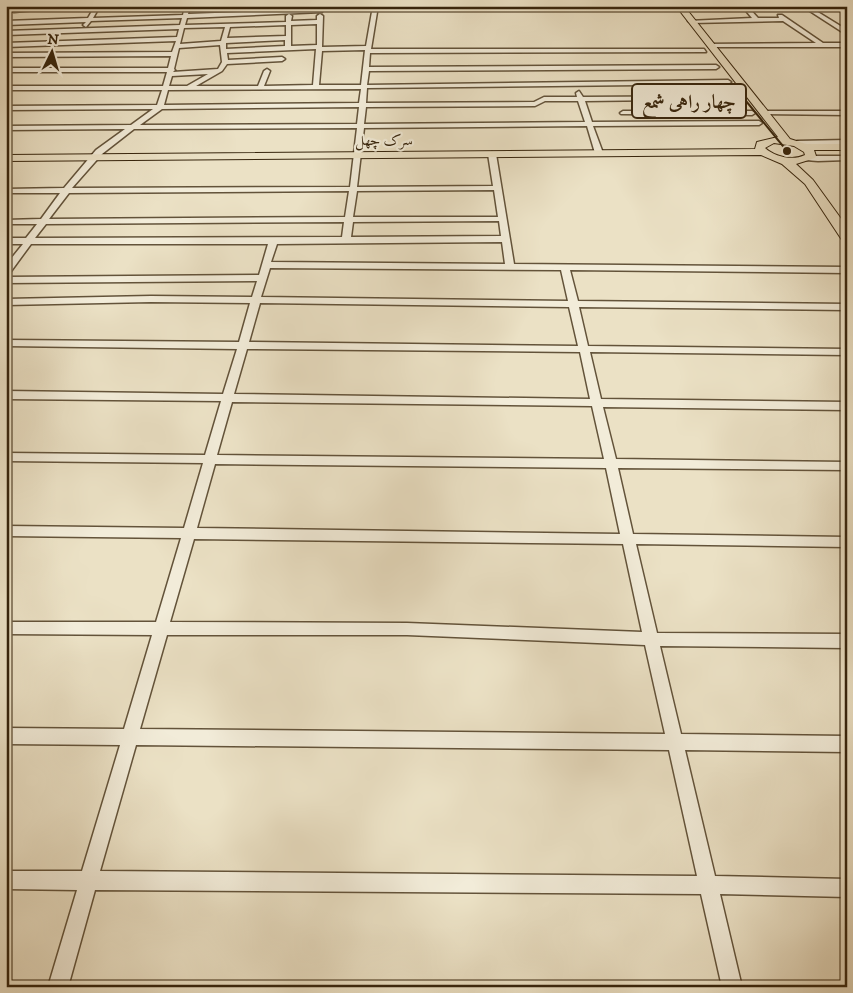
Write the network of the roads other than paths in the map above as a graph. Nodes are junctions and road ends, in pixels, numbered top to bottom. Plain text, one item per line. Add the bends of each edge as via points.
1 (78, 6) edge
2 (98, 6) edge
3 (188, 6) edge
4 (234, 6) edge
5 (376, 6) edge
6 (670, 6) edge
7 (680, 6) edge
8 (744, 6) edge
9 (804, 6) edge
10 (842, 6) edge
11 (6, 7) edge
12 (320, 9) edge
13 (847, 9) edge
14 (289, 10) edge
15 (127, 13) dead end
16 (232, 15) junction
17 (185, 17) junction
18 (124, 19) junction
19 (756, 19) junction
20 (89, 21) junction
21 (691, 21) junction
22 (319, 22) junction
23 (6, 23) edge
24 (289, 24) junction
25 (228, 27) junction
26 (182, 28) junction
27 (80, 32) junction
28 (6, 33) edge
29 (847, 33) edge
30 (288, 38) junction
31 (179, 42) junction
32 (224, 42) junction
33 (73, 43) junction
34 (6, 45) edge
35 (822, 45) junction
36 (847, 45) edge
37 (288, 48) junction
38 (319, 48) junction
39 (707, 48) junction
40 (368, 49) junction
41 (224, 51) junction
42 (564, 51) junction
43 (176, 54) junction
44 (6, 55) edge
45 (282, 59) dead end
46 (225, 62) junction
47 (716, 66) junction
48 (570, 67) junction
49 (366, 69) junction
50 (6, 70) edge
51 (267, 71) dead end
52 (171, 72) junction
53 (217, 72) junction
54 (575, 82) junction
55 (728, 82) junction
56 (364, 86) junction
57 (167, 87) junction
58 (190, 87) junction
59 (316, 87) junction
60 (6, 88) edge
61 (260, 88) junction
62 (740, 98) junction
63 (581, 99) junction
64 (362, 106) junction
65 (160, 107) junction
66 (6, 108) edge
67 (622, 113) dead end
68 (752, 113) junction
69 (764, 113) junction
70 (847, 113) edge
71 (590, 124) junction
72 (760, 124) junction
73 (134, 127) junction
74 (360, 127) junction
75 (6, 128) edge
76 (773, 140) junction
77 (785, 140) junction
78 (847, 142) edge
79 (847, 146) edge
80 (761, 149) junction
81 (599, 151) junction
82 (358, 152) junction
83 (805, 152) junction
84 (847, 152) edge
85 (6, 153) edge
86 (492, 154) junction
87 (96, 155) junction
88 (6, 158) edge
89 (847, 158) edge
90 (786, 160) junction
91 (809, 182) junction
92 (498, 188) junction
93 (353, 189) junction
94 (66, 191) junction
95 (6, 192) edge
96 (502, 219) junction
97 (349, 220) junction
98 (44, 221) junction
99 (6, 222) edge
100 (847, 237) edge
101 (505, 239) junction
102 (346, 240) junction
103 (6, 241) edge
104 (29, 241) junction
105 (273, 241) junction
106 (510, 266) junction
107 (564, 267) junction
108 (847, 270) edge
109 (6, 272) edge
110 (264, 272) junction
111 (6, 280) edge
112 (256, 301) junction
113 (6, 302) edge
114 (573, 304) junction
115 (847, 307) edge
116 (6, 343) edge
117 (243, 346) junction
118 (583, 349) junction
119 (847, 352) edge
120 (6, 395) edge
121 (228, 398) junction
122 (595, 402) junction
123 (847, 406) edge
124 (6, 457) edge
125 (210, 460) junction
126 (610, 464) junction
127 (847, 466) edge
128 (6, 531) edge
129 (189, 533) junction
130 (627, 540) junction
131 (847, 542) edge
132 (6, 628) edge
133 (162, 628) junction
134 (650, 639) junction
135 (847, 641) edge
136 (6, 736) edge
137 (130, 738) junction
138 (675, 741) junction
139 (847, 744) edge
140 (6, 880) edge
141 (88, 881) junction
142 (709, 885) junction
143 (847, 888) edge
144 (58, 987) edge
145 (732, 987) edge

1 - 11 street via 14,10
2 - 20 street
3 - 17 street
4 - 16 street
5 - 40 street
6 - 39 main road
7 - 21 main road
8 - 19 street
9 - 29 street
10 - 13 street
12 - 14 street
12 - 22 street
14 - 16 street
14 - 24 street
15 - 18 street
16 - 17 street
17 - 18 street via 154,15
17 - 26 street
18 - 20 street
19 - 21 street
19 - 35 street via 782,18
20 - 23 street
20 - 27 street
21 - 39 main road
22 - 24 street
22 - 38 street
24 - 25 street
24 - 30 street
25 - 26 street
25 - 32 street
26 - 27 street
26 - 31 street
27 - 28 street
27 - 33 street
30 - 32 street
30 - 37 street
31 - 32 street
31 - 33 street
31 - 43 street
32 - 41 street
33 - 34 street
35 - 36 street
35 - 39 street
37 - 38 street
37 - 41 street
38 - 40 street
38 - 59 street
39 - 42 street
39 - 47 main road
39 - 69 main road
40 - 42 street
40 - 49 street
41 - 46 street
42 - 48 street
43 - 44 street
43 - 52 street
45 - 46 street
46 - 53 street
47 - 48 street
47 - 55 main road
48 - 49 street
48 - 54 street
49 - 56 street
50 - 52 street
51 - 61 street
52 - 53 street
52 - 57 street
53 - 58 street
54 - 55 street
54 - 56 street
54 - 63 street
55 - 62 main road
56 - 59 street
56 - 64 street
57 - 58 street
57 - 60 street
57 - 65 street
58 - 61 street
59 - 61 street
62 - 63 street
62 - 68 main road
63 - 64 street via 544,99 535,104
63 - 71 street
64 - 65 street
64 - 74 street
65 - 66 street
65 - 73 street
67 - 68 street
68 - 72 main road
69 - 70 street
69 - 77 main road
71 - 72 street
71 - 74 street
71 - 81 street
72 - 76 main road
73 - 74 street
73 - 75 street
73 - 87 street
74 - 82 street
76 - 77 main road
76 - 80 main road via 766,142
77 - 83 main road
78 - 83 street
79 - 83 main road
80 - 81 main road, سرک چهل
80 - 90 main road via 772,157
81 - 82 main road
81 - 86 main road, سرک چهل
82 - 86 main road, سرک چهل
82 - 87 main road, سرک چهل
82 - 93 street
83 - 84 main road
83 - 89 street via 820,161
83 - 90 main road
83 - 91 main road
85 - 87 main road
86 - 92 street
87 - 88 main road, سرک چهل
87 - 94 street
90 - 91 main road
91 - 100 main road
92 - 93 street
92 - 96 street
93 - 94 street
93 - 97 street
94 - 95 street
94 - 98 street
96 - 97 street
96 - 101 street
97 - 98 street
97 - 102 street
98 - 99 street
98 - 104 street
101 - 102 street
101 - 106 street
102 - 105 street
103 - 104 street
104 - 105 street
104 - 109 street
105 - 110 street
106 - 107 street
106 - 110 street
107 - 108 street
107 - 114 street
110 - 111 street
110 - 112 street
112 - 113 street
112 - 114 street
112 - 117 street
114 - 115 street
114 - 118 street
116 - 117 street
117 - 118 street
117 - 121 street
118 - 119 street
118 - 122 street
120 - 121 street
121 - 122 street
121 - 125 street
122 - 123 street
122 - 126 street
124 - 125 street
125 - 126 street
125 - 129 street
126 - 127 street
126 - 130 street
128 - 129 street
129 - 130 street
129 - 133 street
130 - 131 street
130 - 134 street
132 - 133 street
133 - 134 street via 407,629
133 - 137 street
134 - 135 street
134 - 138 street
136 - 137 street
137 - 138 street
137 - 141 street
138 - 139 street
138 - 142 street
140 - 141 street
141 - 142 street
141 - 144 street
142 - 143 street
142 - 145 street

